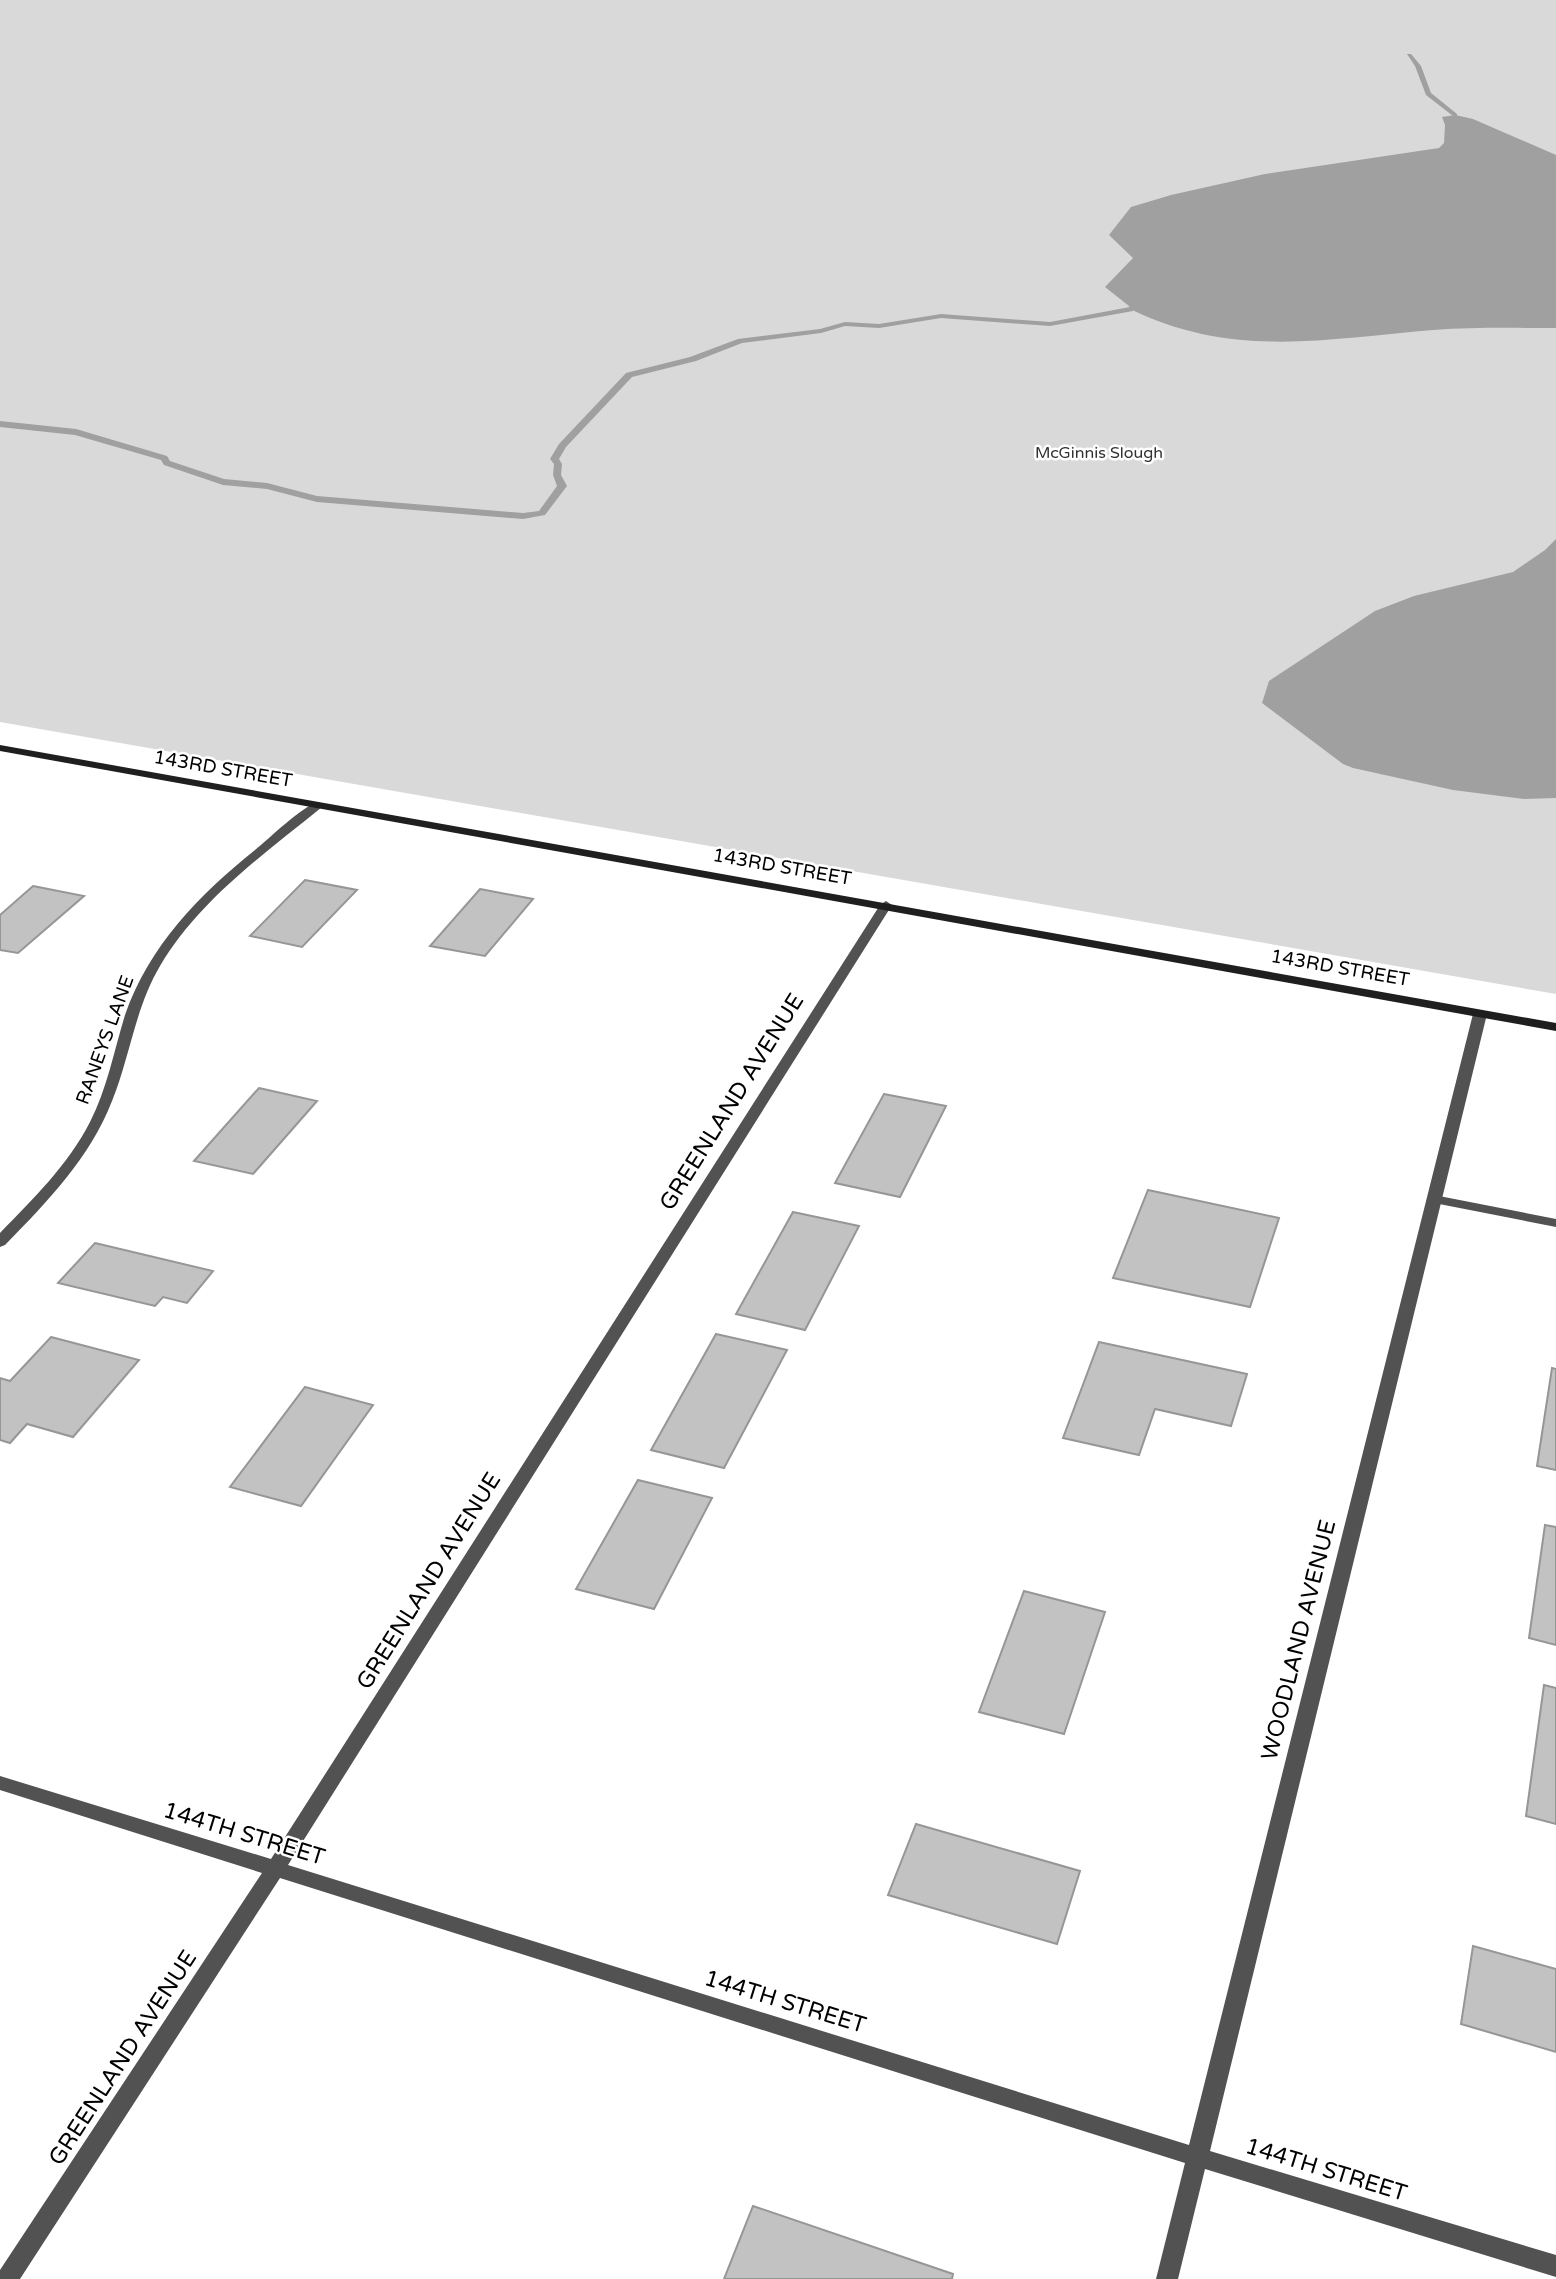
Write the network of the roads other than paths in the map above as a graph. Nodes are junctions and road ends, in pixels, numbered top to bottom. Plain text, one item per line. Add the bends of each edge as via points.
1 (0, 748) edge
2 (318, 805) junction
3 (886, 905) junction
4 (1480, 1014) junction
5 (1556, 1027) edge
6 (1434, 1199) junction
7 (1556, 1223) edge
8 (0, 1242) edge
9 (0, 1783) edge
10 (275, 1869) junction
11 (1197, 2157) junction
12 (1556, 2266) edge
13 (7, 2279) edge
14 (1167, 2279) edge

1 - 2 main road, 143RD STREET
2 - 3 main road, 143RD STREET
2 - 8 street, RANEYS LANE via 215,889 177,930 151,969 106,1100 84,1145
3 - 4 main road, 143RD STREET
3 - 10 street, GREENLAND AVENUE
4 - 5 main road, 143RD STREET
4 - 6 street, WOODLAND AVENUE
6 - 7 street
6 - 11 street, WOODLAND AVENUE
9 - 10 street, 144TH STREET
10 - 11 street, 144TH STREET
10 - 13 street, GREENLAND AVENUE
11 - 12 street, 144TH STREET
11 - 14 street, WOODLAND AVENUE

